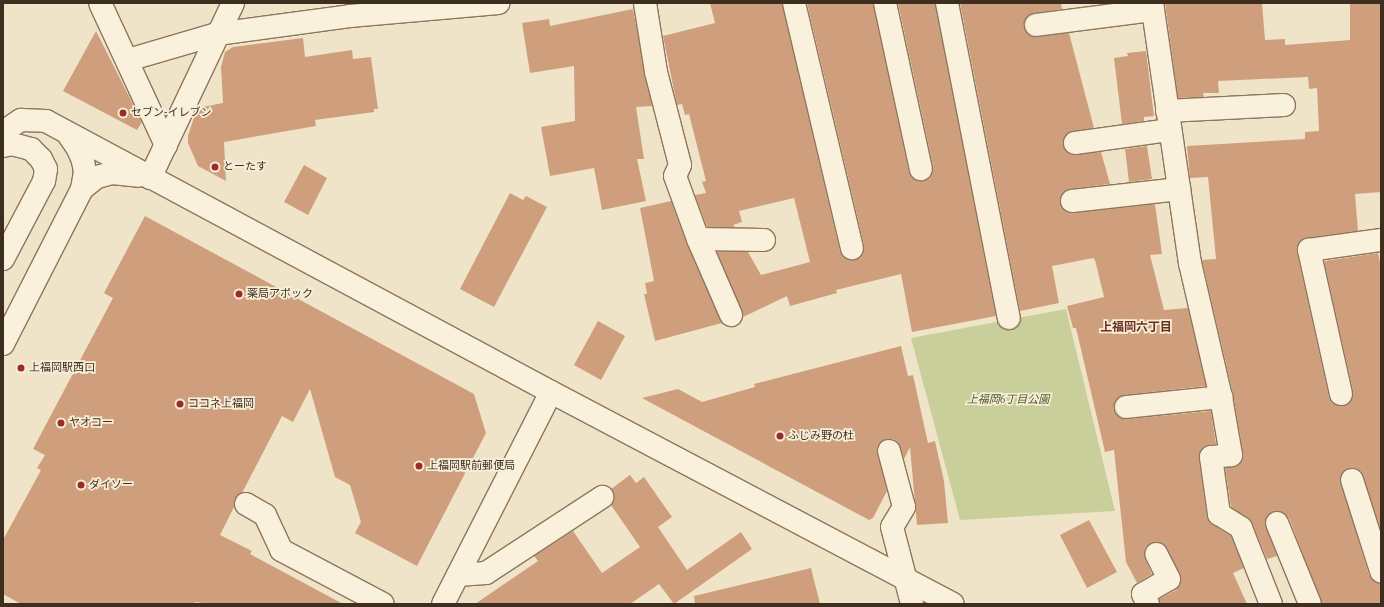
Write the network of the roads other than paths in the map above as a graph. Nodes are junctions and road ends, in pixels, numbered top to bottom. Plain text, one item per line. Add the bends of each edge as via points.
1 (100, 3) edge
2 (233, 3) edge
3 (498, 3) edge
4 (645, 3) edge
5 (794, 3) edge
6 (885, 3) edge
7 (947, 3) edge
8 (1153, 6) edge
9 (1036, 25) dead end
10 (218, 34) junction
11 (128, 60) junction
12 (1284, 105) dead end
13 (1169, 120) junction
14 (3, 132) edge
15 (67, 133) junction
16 (1074, 143) dead end
17 (166, 145) junction
18 (3, 146) edge
19 (921, 169) dead end
20 (150, 178) junction
21 (82, 189) junction
22 (1179, 189) junction
23 (1072, 202) dead end
24 (698, 239) junction
25 (764, 240) dead end
26 (1381, 240) edge
27 (852, 248) dead end
28 (3, 259) edge
29 (731, 315) dead end
30 (1010, 318) dead end
31 (3, 344) edge
32 (551, 392) junction
33 (1340, 394) dead end
34 (1221, 397) junction
35 (1126, 407) dead end
36 (889, 451) dead end
37 (1352, 480) dead end
38 (602, 497) dead end
39 (246, 504) dead end
40 (1277, 523) dead end
41 (1156, 554) dead end
42 (1381, 571) edge
43 (458, 575) junction
44 (904, 578) junction
45 (383, 604) edge
46 (443, 604) edge
47 (912, 604) edge
48 (953, 604) edge
49 (1148, 604) edge
50 (1271, 604) edge
51 (1310, 604) edge

1 - 11 street
2 - 10 street
3 - 10 street via 350,16
4 - 24 street via 656,72 680,165 675,176
5 - 27 street
6 - 19 street
7 - 30 street
8 - 9 street
8 - 13 street
10 - 11 street
10 - 17 street
11 - 17 street
12 - 13 street
13 - 16 street
13 - 22 street
14 - 15 street via 21,120 35,120 46,121
15 - 20 street
15 - 21 street via 83,161 85,172
17 - 20 street
18 - 28 street via 12,144 31,149 46,169 44,181
20 - 21 street via 112,173 97,177
20 - 32 street
21 - 31 street
22 - 23 street
22 - 34 street via 1190,263
24 - 25 street
24 - 29 street
26 - 33 street via 1309,250
32 - 43 street
32 - 44 street
34 - 35 street
34 - 50 street via 1231,455 1211,457 1219,514 1241,528
36 - 44 street via 904,507 892,527
37 - 42 street
38 - 43 street via 486,573
39 - 45 street via 265,515 280,550
40 - 51 street
41 - 49 street via 1169,579 1143,594
43 - 46 street
44 - 47 street
44 - 48 street

